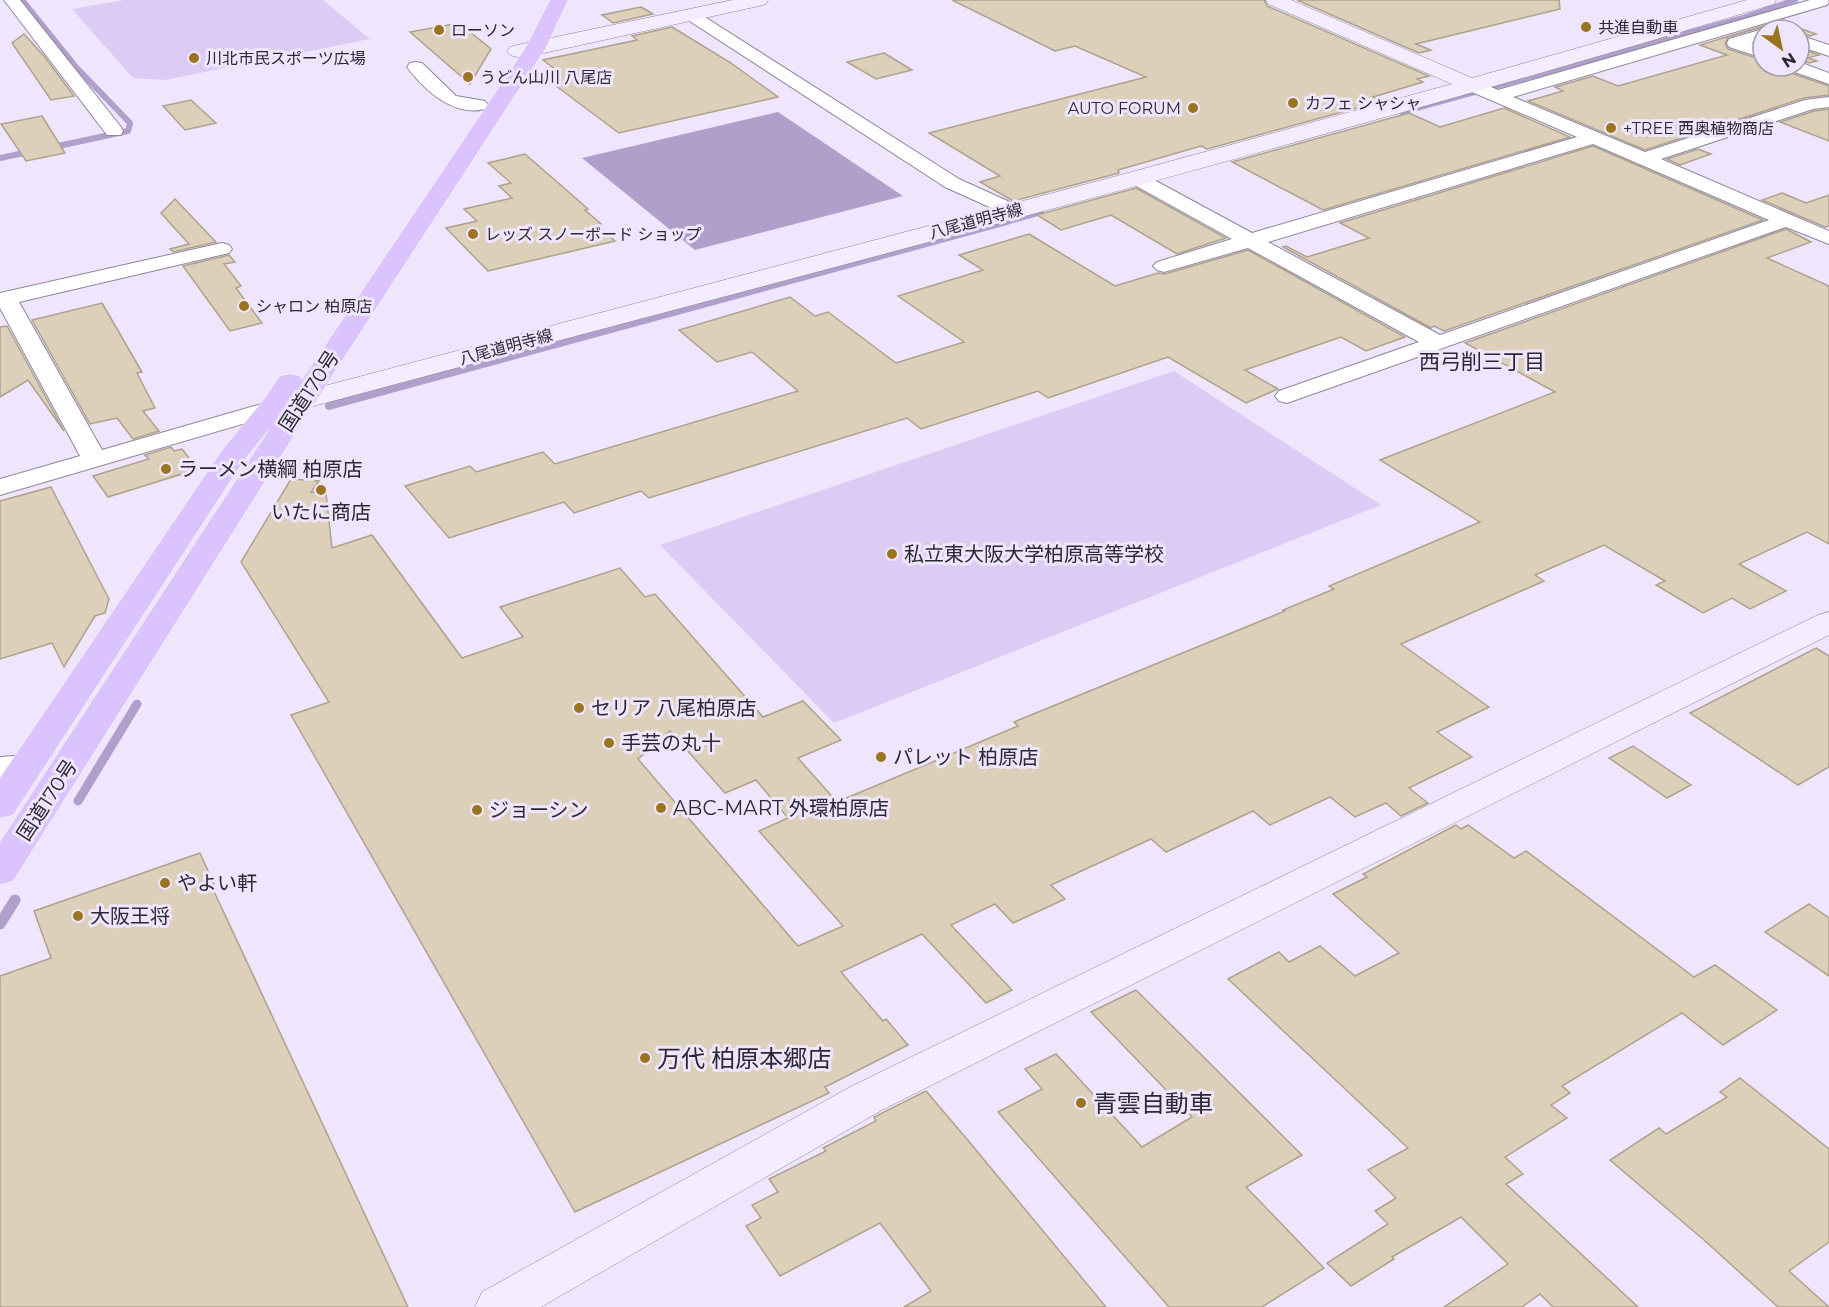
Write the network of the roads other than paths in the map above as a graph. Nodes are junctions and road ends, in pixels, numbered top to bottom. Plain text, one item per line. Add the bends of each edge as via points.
1 (12, 0) edge
2 (540, 0) edge
3 (560, 0) edge
4 (759, 0) edge
5 (1275, 0) edge
6 (1767, 0) edge
7 (1821, 1) edge
8 (691, 15) junction
9 (1749, 22) joint
10 (1751, 37) edge
11 (1811, 44) edge
12 (1751, 48) edge
13 (526, 50) junction
14 (1829, 51) edge
15 (416, 68) dead end
16 (1811, 72) edge
17 (1829, 79) edge
18 (1472, 85) junction
19 (1496, 96) junction
20 (1829, 102) edge
21 (479, 105) junction
22 (114, 131) dead end
23 (1596, 137) junction
24 (1646, 158) junction
25 (1143, 182) junction
26 (1014, 211) junction
27 (1787, 220) junction
28 (1829, 238) edge
29 (1251, 239) junction
30 (222, 249) dead end
31 (1164, 266) dead end
32 (3, 300) edge
33 (1438, 343) junction
34 (1287, 396) dead end
35 (287, 405) junction
36 (95, 460) junction
37 (0, 487) edge
38 (1829, 622) edge
39 (14, 766) edge
40 (0, 806) edge
41 (0, 872) edge
42 (499, 1307) edge

1 - 22 street
2 - 13 highway, 国道170号
3 - 13 highway, 国道170号
4 - 8 street
5 - 18 street
6 - 18 street, 八尾道明寺線
7 - 9 street
8 - 13 street
8 - 26 street via 952,183
9 - 19 street
10 - 12 street via 1735,42
11 - 14 street
13 - 21 highway, 国道170号
13 - 35 highway, 国道170号
15 - 21 street via 450,100
16 - 17 street
18 - 19 street
18 - 25 street, 八尾道明寺線
19 - 23 street
20 - 24 street via 1811,104
21 - 35 highway, 国道170号 via 420,184
23 - 24 street
23 - 29 street
24 - 27 street
25 - 26 street, 八尾道明寺線
25 - 29 street
26 - 35 street, 八尾道明寺線
27 - 28 street
27 - 33 street
29 - 31 street
29 - 33 street
30 - 32 street
32 - 36 street
33 - 34 street
35 - 36 street
35 - 39 highway, 国道170号 via 233,456
35 - 41 highway, 国道170号
36 - 37 street
38 - 42 street via 867,1098
39 - 40 highway, 国道170号

